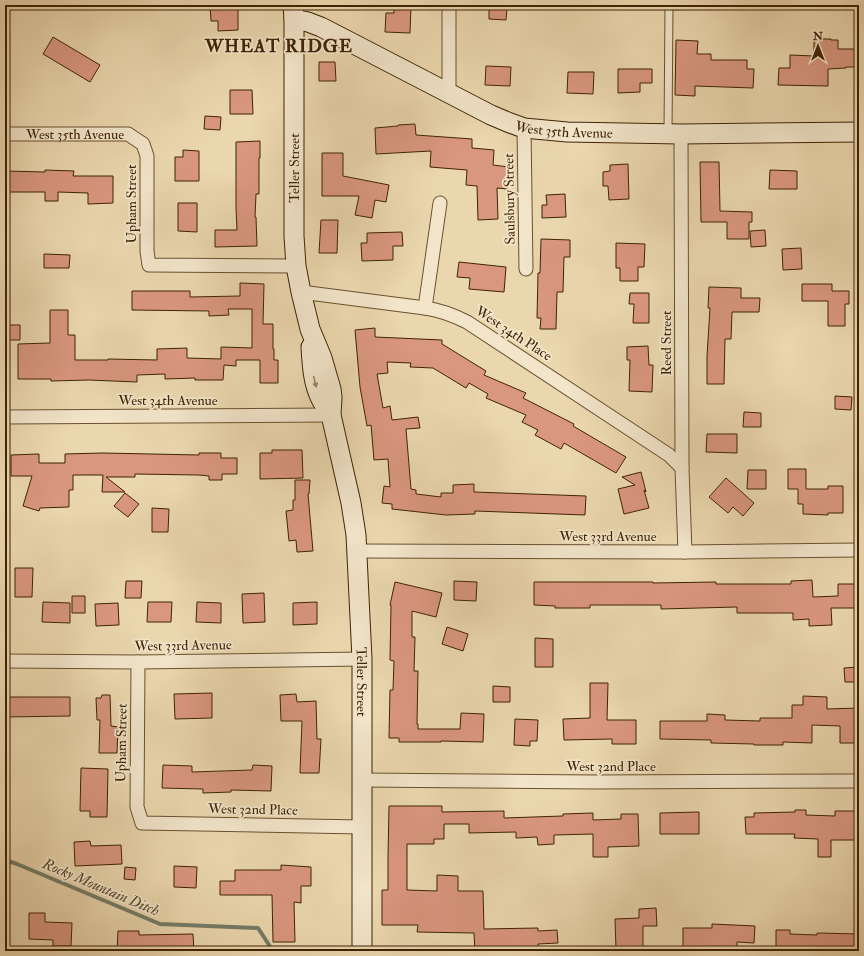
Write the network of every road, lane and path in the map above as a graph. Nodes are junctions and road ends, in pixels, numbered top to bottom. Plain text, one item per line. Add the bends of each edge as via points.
1 (449, 5) edge
2 (698, 5) edge
3 (293, 12) edge
4 (449, 93) junction
5 (524, 128) junction
6 (859, 132) edge
7 (675, 133) junction
8 (5, 134) edge
9 (143, 144) joint
10 (440, 203) dead end
11 (296, 266) junction
12 (526, 269) dead end
13 (301, 292) junction
14 (425, 308) junction
15 (331, 415) junction
16 (5, 417) edge
17 (682, 468) junction
18 (859, 550) edge
19 (357, 551) junction
20 (685, 552) junction
21 (362, 659) junction
22 (5, 661) edge
23 (138, 662) junction
24 (362, 780) junction
25 (859, 781) edge
26 (142, 823) joint
27 (362, 827) junction
28 (362, 951) edge

1 - 4 street
2 - 7 lane via 669,6
3 - 4 street, West 35th Avenue
3 - 11 street, Teller Street
4 - 5 street, West 35th Avenue via 491,115
5 - 7 street, West 35th Avenue via 567,132
5 - 12 street, Saulsbury Street
6 - 7 street, West 35th Avenue
7 - 17 street, Reed Street
8 - 9 street, West 35th Avenue via 128,134
9 - 11 street, Upham Street via 146,156 148,265
10 - 14 street
11 - 13 street, Teller Street
13 - 14 street, West 34th Place
13 - 15 street, Teller Street via 310,329 331,390
14 - 17 street, West 34th Place via 467,322 669,454
15 - 16 street, West 34th Avenue
15 - 19 street, Teller Street via 353,511
17 - 20 street, Reed Street
18 - 20 street, West 33rd Avenue
19 - 20 street, West 33rd Avenue
19 - 21 street, Teller Street
21 - 23 street, West 33rd Avenue
21 - 24 street, Teller Street
22 - 23 street, West 33rd Avenue
23 - 26 street, Upham Street via 137,807
24 - 25 street, West 32nd Place
24 - 27 street, Teller Street
26 - 27 street, West 32nd Place
27 - 28 street, Teller Street

